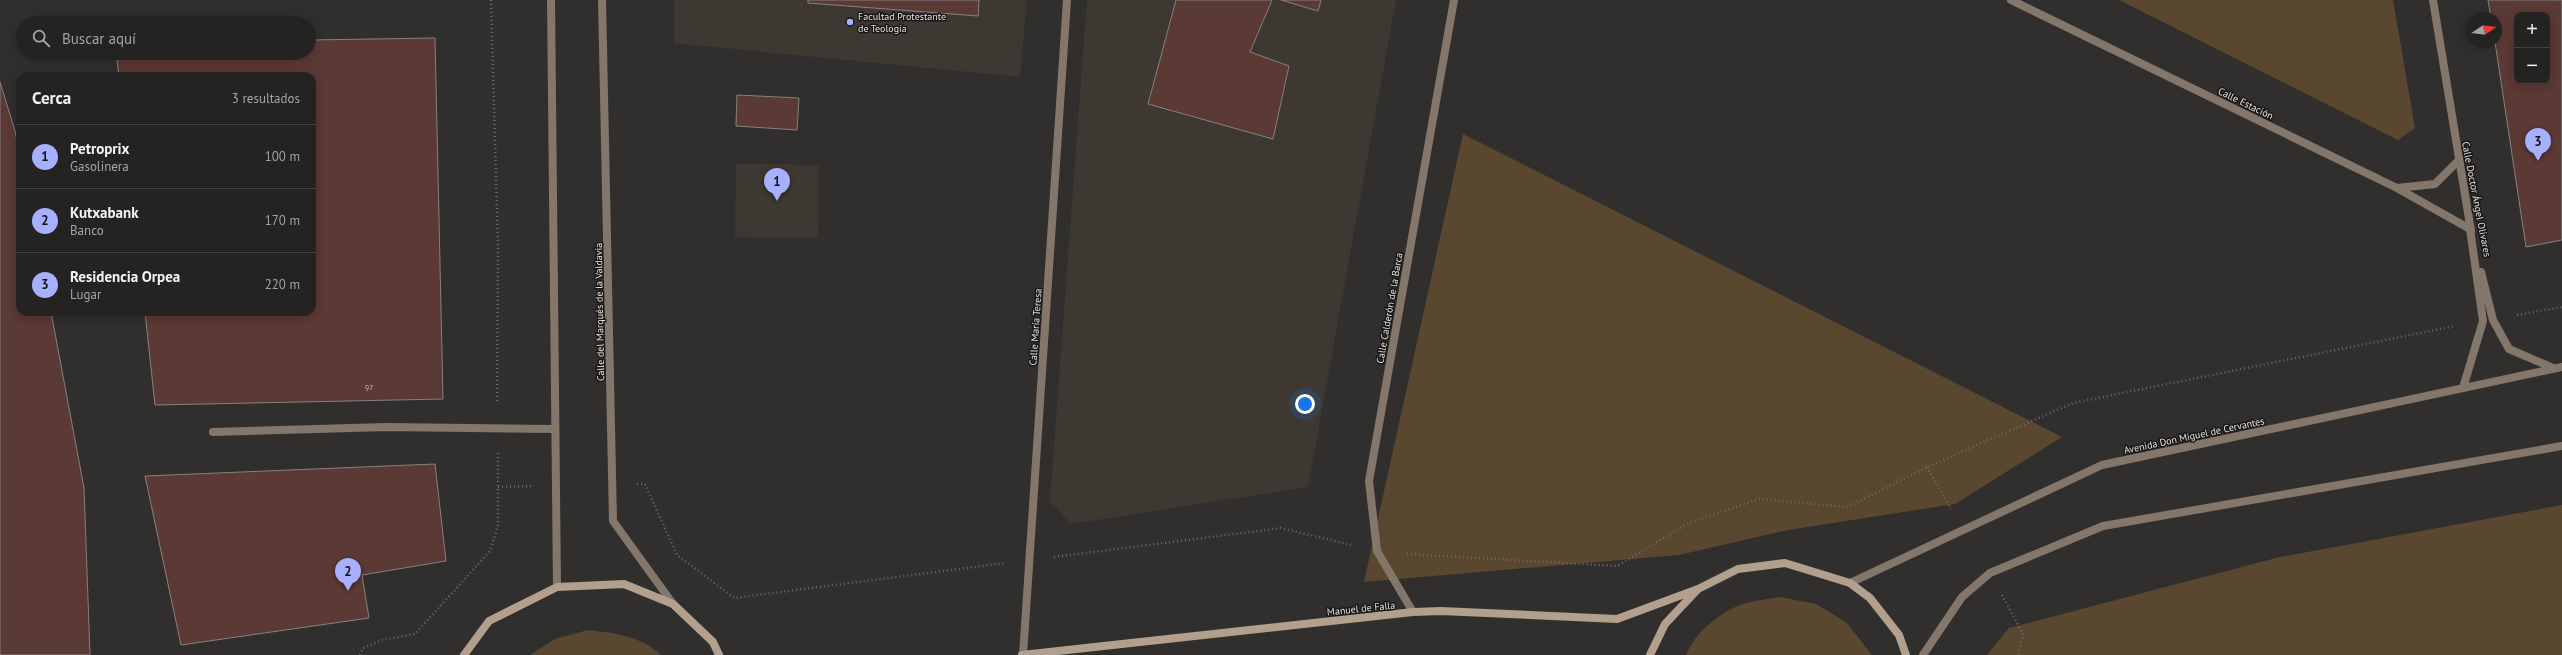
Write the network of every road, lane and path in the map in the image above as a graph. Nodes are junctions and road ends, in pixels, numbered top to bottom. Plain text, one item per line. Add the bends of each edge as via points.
1 (491, 0) edge
2 (551, 0) edge
3 (602, 0) edge
4 (1067, 0) edge
5 (1454, 0) edge
6 (2011, 0) edge
7 (2433, 0) edge
8 (2459, 160) junction
9 (2397, 188) junction
10 (2470, 229) junction
11 (2562, 307) edge
12 (2493, 320) junction
13 (2483, 321) junction
14 (2562, 367) edge
15 (2553, 368) junction
16 (2463, 388) junction
17 (498, 428) junction
18 (555, 429) junction
19 (213, 432) dead end
20 (2562, 446) edge
21 (612, 484) junction
22 (556, 486) junction
23 (498, 487) junction
24 (1377, 551) junction
25 (1029, 560) junction
26 (1850, 583) junction
27 (557, 587) junction
28 (1698, 589) junction
29 (673, 604) junction
30 (1413, 612) junction
31 (360, 655) edge
32 (464, 655) edge
33 (719, 655) edge
34 (1022, 655) edge
35 (1650, 655) edge
36 (1906, 655) edge
37 (1923, 655) edge

1 - 17 path via 498,247
2 - 18 street
3 - 21 street, Calle del Marqués de la Valdavia
4 - 25 street, Calle María Teresa
5 - 24 street, Calle Calderón de la Barca via 1369,481
6 - 9 street, Calle Estación
7 - 8 street, Calle Doctor Ángel Olivares
8 - 9 street via 2435,184
8 - 10 street, Calle Doctor Ángel Olivares
9 - 10 street, Calle Estación
10 - 12 street, Calle Doctor Ángel Olivares
10 - 13 street
11 - 12 path
12 - 15 street, Calle Doctor Ángel Olivares via 2509,349
13 - 16 street
13 - 24 path via 2286,358 2073,403 1927,467 1848,507 1759,499 1689,523 1617,566
14 - 15 street, Avenida Don Miguel de Cervantes
15 - 16 street, Avenida Don Miguel de Cervantes
16 - 26 street, Avenida Don Miguel de Cervantes via 2102,465
17 - 18 street
17 - 19 street via 386,427
17 - 23 path
18 - 22 street
20 - 37 street via 2103,526 1990,573 1962,597
21 - 25 path via 645,484 676,555 734,598
21 - 29 street, Calle del Marqués de la Valdavia via 613,521
22 - 23 path
22 - 27 street
23 - 31 path via 498,526 490,551 415,634 382,640 363,648
24 - 25 path via 1281,528
24 - 30 street, Calle Calderón de la Barca
25 - 34 street, Calle María Teresa
26 - 28 main road via 1785,563 1738,569
26 - 36 main road via 1870,598 1899,636
27 - 29 main road via 624,584
27 - 32 main road via 489,621
28 - 30 main road, Manuel de Falla via 1617,619
28 - 35 main road via 1665,624
29 - 33 main road via 713,642
30 - 34 main road, Manuel de Falla

